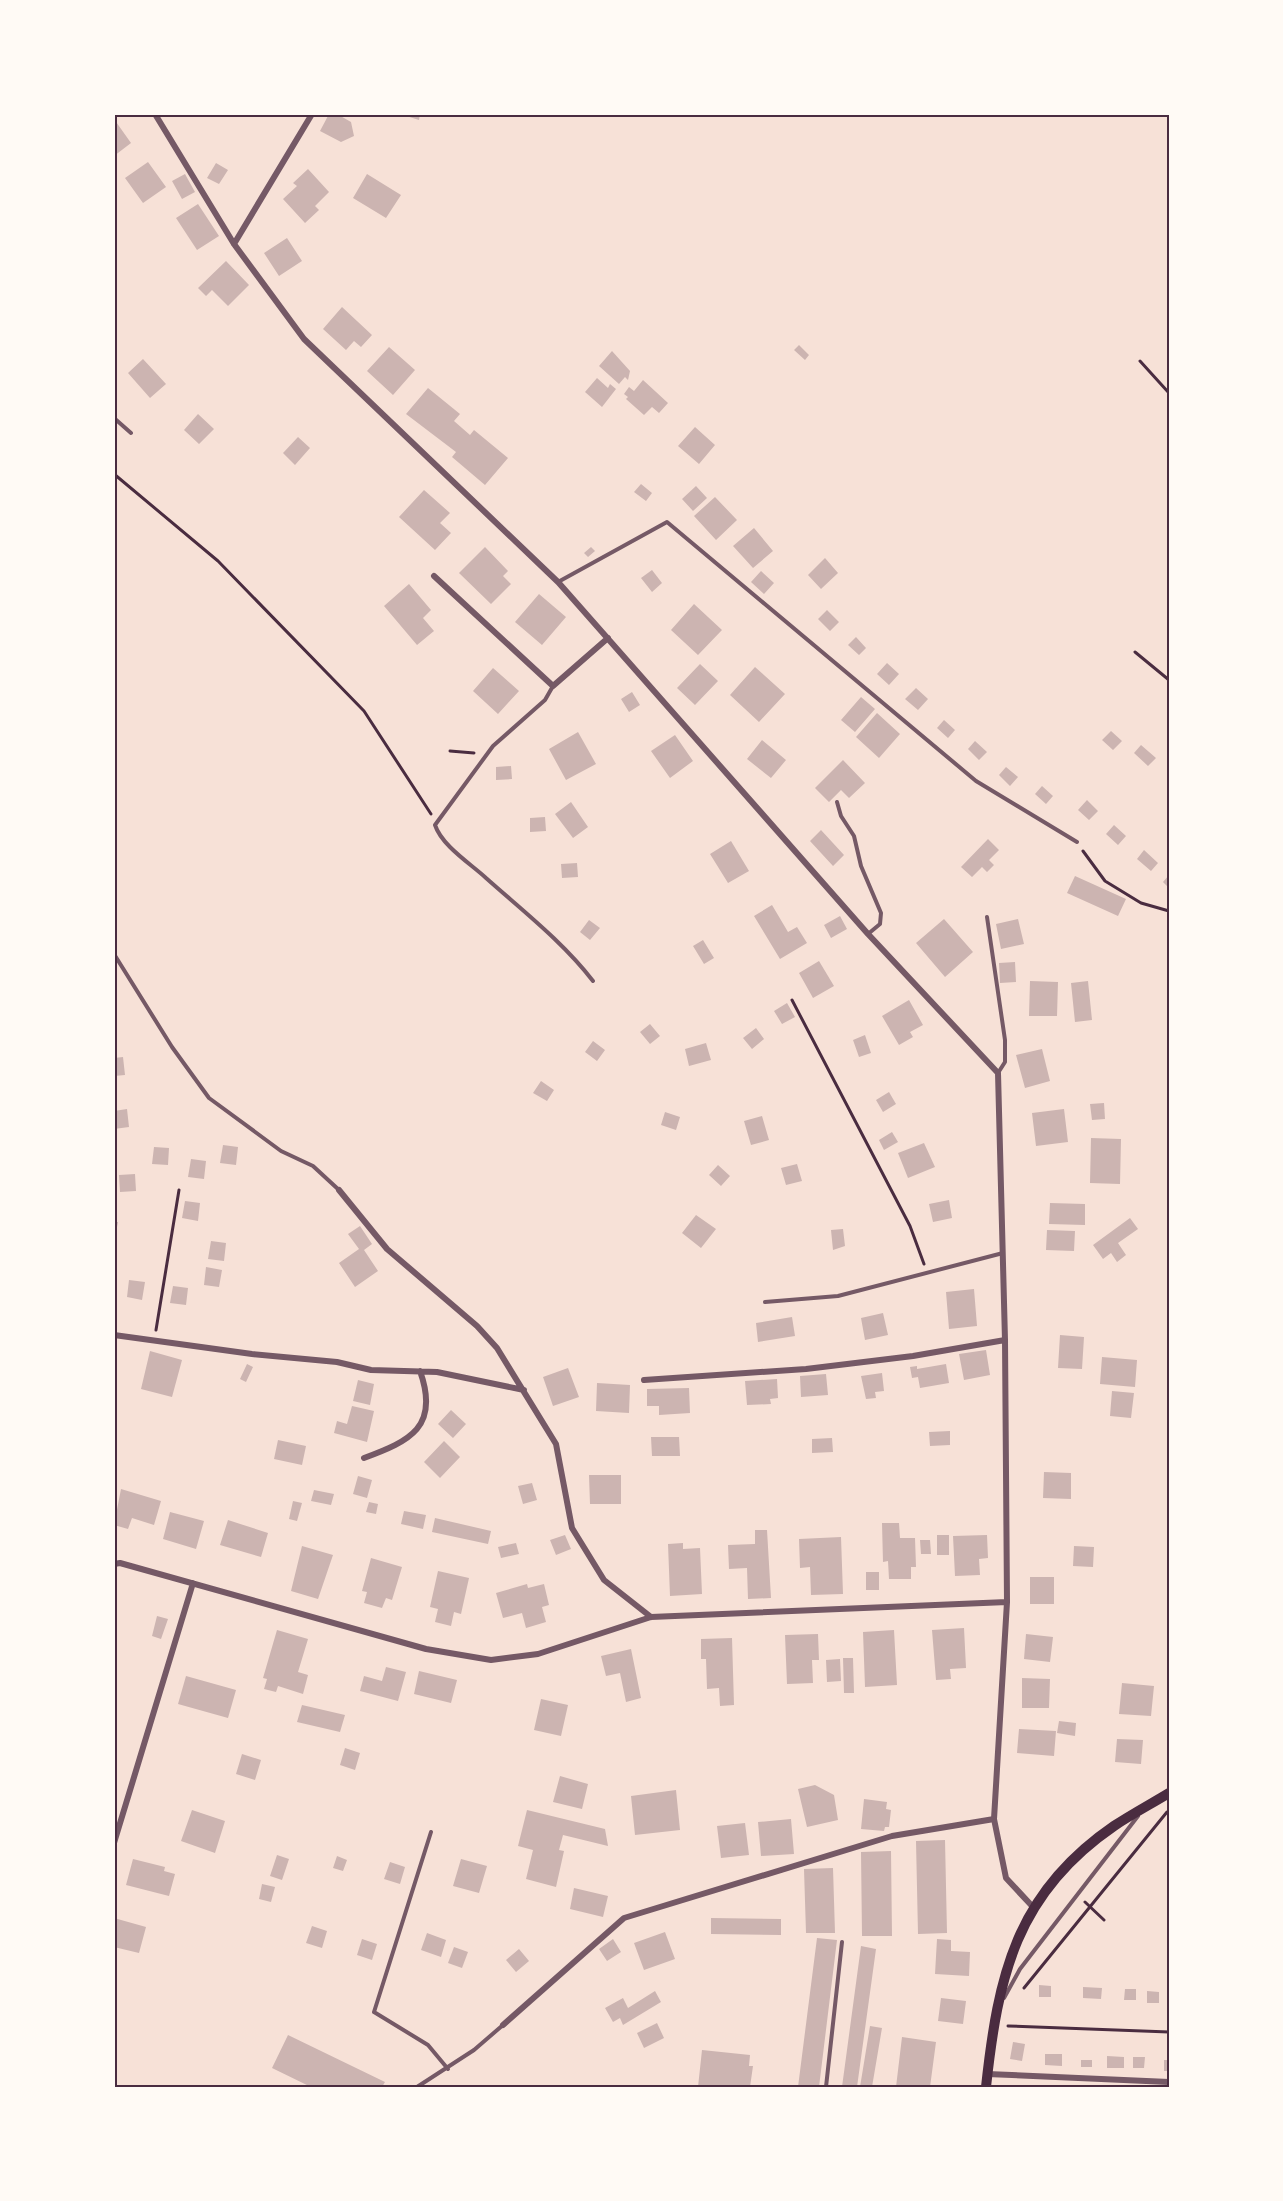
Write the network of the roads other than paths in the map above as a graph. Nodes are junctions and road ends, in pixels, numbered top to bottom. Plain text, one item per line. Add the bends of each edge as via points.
1 (155, 114) edge
2 (312, 114) edge
3 (234, 244) junction
4 (114, 418) edge
5 (131, 433) dead end
6 (434, 576) dead end
7 (558, 582) junction
8 (608, 638) junction
9 (553, 686) junction
10 (837, 802) dead end
11 (1077, 842) road end
12 (987, 917) dead end
13 (868, 934) junction
14 (114, 954) edge
15 (593, 981) dead end
16 (998, 1073) junction
17 (339, 1190) joint
18 (1003, 1253) junction
19 (765, 1302) dead end
20 (114, 1335) edge
21 (1005, 1340) junction
22 (420, 1371) junction
23 (644, 1380) dead end
24 (524, 1390) junction
25 (364, 1458) dead end
26 (116, 1563) edge
27 (193, 1583) junction
28 (1007, 1602) junction
29 (651, 1617) junction
30 (1169, 1793) edge
31 (1145, 1808) junction
32 (994, 1819) junction
33 (431, 1832) dead end
34 (114, 1843) edge
35 (1033, 1907) junction
36 (842, 1942) dead end
37 (993, 2017) junction
38 (503, 2025) joint
39 (448, 2069) junction
40 (987, 2074) junction
41 (1169, 2082) edge
42 (1159, 2085) edge
43 (417, 2087) edge
44 (826, 2087) edge
45 (986, 2087) edge

1 - 3 street
2 - 3 street
3 - 7 street via 304,339
4 - 5 lane
6 - 9 street
7 - 8 street
7 - 11 lane via 667,522 976,781
8 - 9 street
8 - 13 street
9 - 15 lane via 545,700 493,746 435,825 437,832 576,959
10 - 13 lane via 854,836 861,866 881,913 880,924
12 - 16 lane via 1005,1041 1005,1062
13 - 16 street
14 - 17 lane via 209,1098 281,1151 313,1166
16 - 18 street
17 - 24 street via 387,1249 477,1326 497,1348
18 - 19 lane via 838,1296
18 - 21 street
20 - 22 street via 337,1362 371,1370
21 - 23 street via 806,1369
21 - 28 street
22 - 24 street
22 - 25 street via 426,1405 422,1426 411,1437
24 - 29 street via 556,1444 572,1528 604,1580
26 - 27 street
27 - 29 street via 426,1649 491,1660 538,1654
27 - 34 street
28 - 29 street
28 - 32 street
30 - 31 main road
31 - 35 main road via 1113,1827 1076,1857
31 - 37 lane via 1020,1969
32 - 35 street via 1006,1878
32 - 38 street via 892,1836 624,1918
33 - 39 lane via 374,2012 428,2045
35 - 37 main road via 1016,1937
36 - 44 lane
37 - 40 main road
38 - 39 lane
39 - 43 lane
40 - 42 street
40 - 45 main road
41 - 42 street

